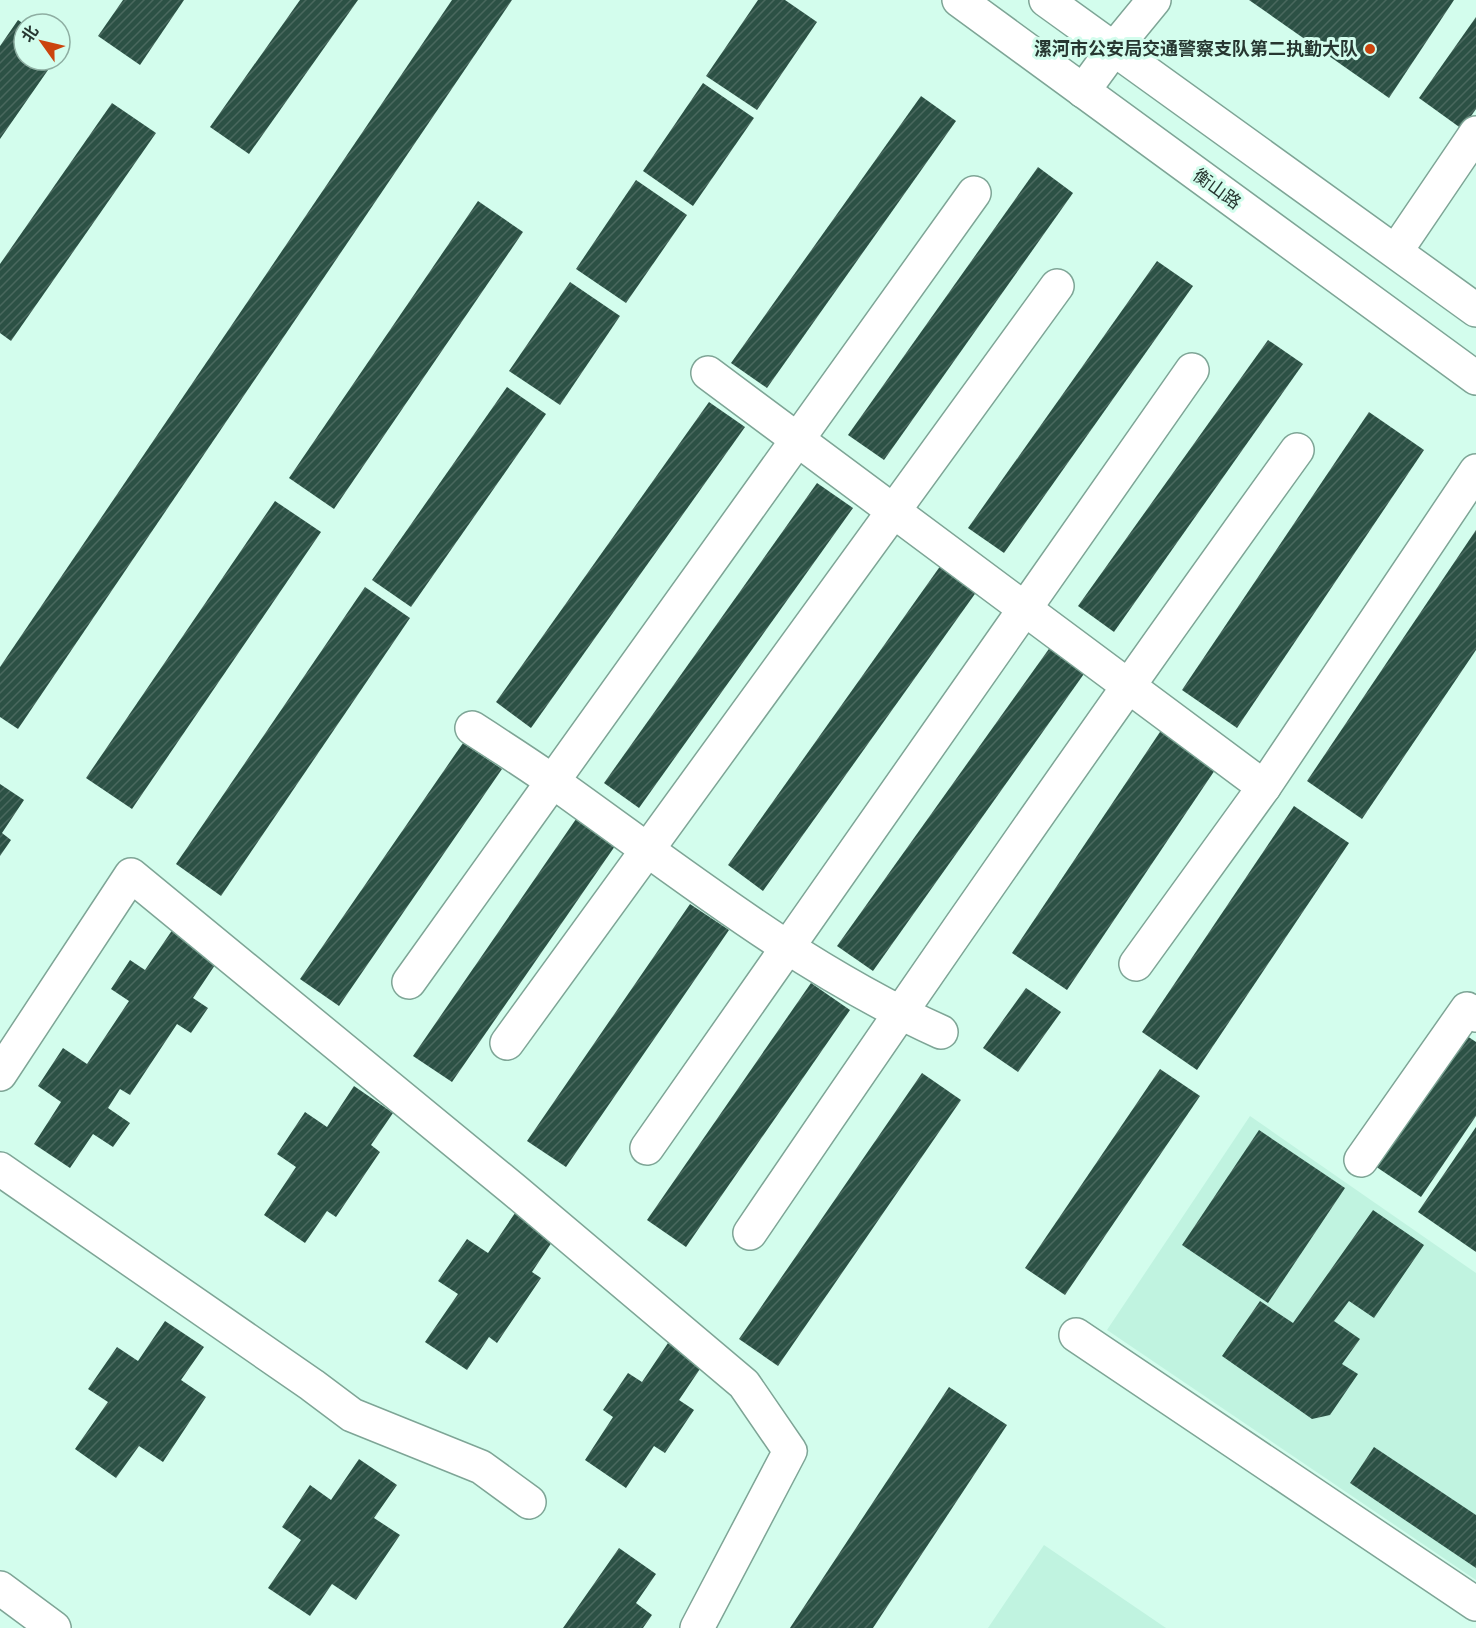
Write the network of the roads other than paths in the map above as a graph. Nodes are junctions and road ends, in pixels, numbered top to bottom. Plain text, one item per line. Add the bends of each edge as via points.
1 (959, 0) edge
2 (1046, 0) edge
3 (1154, 0) edge
4 (1113, 50) junction
5 (1083, 91) junction
6 (1476, 133) edge
7 (974, 193) dead end
8 (1396, 251) junction
9 (1057, 286) dead end
10 (1476, 310) edge
11 (1192, 370) dead end
12 (708, 373) dead end
13 (1476, 378) edge
14 (798, 440) junction
15 (1297, 450) dead end
16 (1476, 471) edge
17 (894, 511) junction
18 (1025, 608) junction
19 (1128, 685) junction
20 (472, 728) dead end
21 (553, 781) junction
22 (1264, 787) junction
23 (646, 849) junction
24 (787, 948) junction
25 (1137, 964) dead end
26 (409, 982) dead end
27 (899, 1013) junction
28 (1476, 1015) edge
29 (941, 1032) dead end
30 (507, 1043) dead end
31 (0, 1074) edge
32 (647, 1148) dead end
33 (1360, 1160) dead end
34 (0, 1168) edge
35 (750, 1233) dead end
36 (1076, 1335) dead end
37 (529, 1502) dead end
38 (0, 1588) edge
39 (1476, 1604) edge
40 (54, 1628) edge
41 (697, 1628) edge

1 - 5 street, 衡山路
2 - 4 street
3 - 4 street
4 - 5 street
4 - 8 street
5 - 13 street, 衡山路
6 - 8 street
7 - 14 street
8 - 10 street
9 - 17 street
11 - 18 street
12 - 14 street
14 - 17 street
14 - 21 street
15 - 19 street
16 - 22 street
17 - 18 street
17 - 23 street
18 - 19 street
18 - 24 street
19 - 22 street
19 - 27 street
20 - 21 street
21 - 23 street
21 - 26 street
22 - 25 street
23 - 24 street
23 - 30 street
24 - 27 street
24 - 32 street
27 - 29 street
27 - 35 street
28 - 33 street via 1467,1009
31 - 41 street via 131,875 744,1384 790,1451
34 - 37 street via 352,1415 481,1467
36 - 39 street
38 - 40 street

